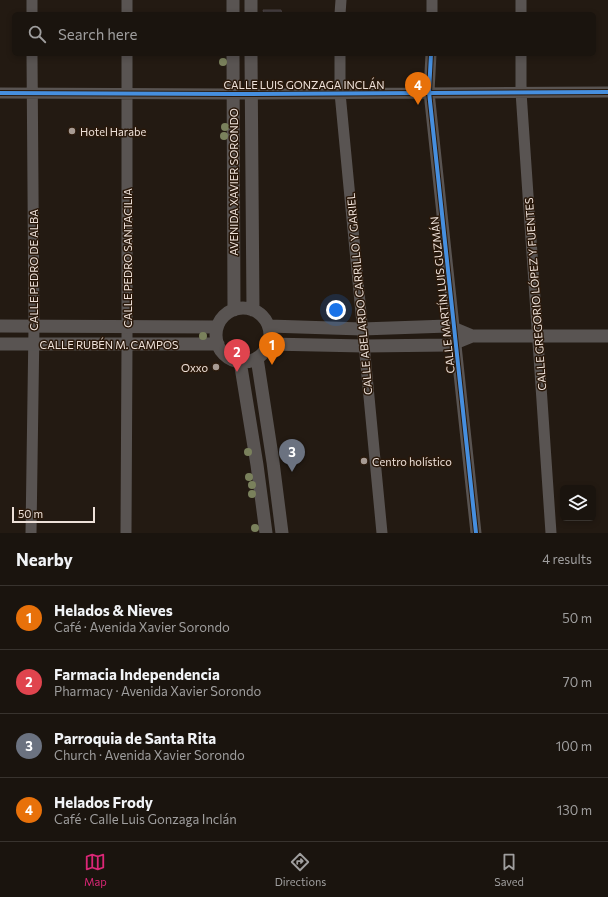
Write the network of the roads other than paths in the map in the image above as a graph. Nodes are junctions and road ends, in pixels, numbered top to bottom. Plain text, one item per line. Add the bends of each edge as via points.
1 (32, 0) edge
2 (127, 0) edge
3 (233, 0) edge
4 (251, 0) edge
5 (340, 0) edge
6 (432, 0) edge
7 (521, 0) edge
8 (32, 12) edge
9 (127, 12) edge
10 (233, 12) edge
11 (251, 12) edge
12 (340, 12) edge
13 (432, 12) edge
14 (521, 12) edge
15 (32, 56) edge
16 (127, 56) edge
17 (233, 56) edge
18 (251, 56) edge
19 (340, 56) edge
20 (431, 56) edge
21 (521, 56) edge
22 (430, 92) junction
23 (521, 92) junction
24 (608, 92) edge
25 (0, 93) edge
26 (32, 93) junction
27 (128, 93) junction
28 (340, 93) junction
29 (233, 94) junction
30 (252, 94) junction
31 (234, 310) junction
32 (253, 310) junction
33 (0, 326) edge
34 (34, 326) junction
35 (127, 326) junction
36 (269, 326) junction
37 (217, 327) junction
38 (362, 329) junction
39 (455, 336) junction
40 (537, 336) junction
41 (608, 336) edge
42 (0, 344) edge
43 (34, 344) junction
44 (218, 344) junction
45 (269, 344) junction
46 (127, 345) junction
47 (364, 346) junction
48 (257, 358) junction
49 (240, 361) junction
50 (273, 462) junction
51 (257, 465) junction
52 (31, 533) edge
53 (126, 533) edge
54 (266, 533) edge
55 (282, 533) edge
56 (382, 533) edge
57 (476, 533) edge
58 (551, 533) edge

1 - 8 street
2 - 9 street
3 - 10 street
4 - 11 street
5 - 12 street
6 - 13 street
7 - 14 street
15 - 26 street, CALLE PEDRO DE ALBA
16 - 27 street, CALLE PEDRO SANTACILIA
17 - 29 street, AVENIDA XAVIER SORONDO
18 - 30 street, AVENIDA XAVIER SORONDO
19 - 28 street, CALLE ABELARDO CARRILLO Y GARIEL
20 - 22 street, CALLE MARTÍN LUIS GUZMÁN
21 - 23 street, CALLE GREGORIO LÓPEZ Y FUENTES
22 - 23 street, CALLE LUIS GONZAGA INCLÁN
22 - 28 street, CALLE LUIS GONZAGA INCLÁN
22 - 39 street, CALLE MARTÍN LUIS GUZMÁN
23 - 24 street, CALLE LUIS GONZAGA INCLÁN
23 - 40 street, CALLE GREGORIO LÓPEZ Y FUENTES
25 - 26 street, CALLE LUIS GONZAGA INCLÁN
26 - 27 street, CALLE LUIS GONZAGA INCLÁN
26 - 34 street, CALLE PEDRO DE ALBA
27 - 29 street, CALLE LUIS GONZAGA INCLÁN
27 - 35 street, CALLE PEDRO SANTACILIA
28 - 30 street, CALLE LUIS GONZAGA INCLÁN
28 - 38 street, CALLE ABELARDO CARRILLO Y GARIEL
29 - 30 street, CALLE LUIS GONZAGA INCLÁN
29 - 31 street, AVENIDA XAVIER SORONDO
30 - 32 street, AVENIDA XAVIER SORONDO
31 - 32 street
31 - 37 street via 224,316
32 - 36 street via 263,316
33 - 34 street, CALLE RUBÉN M. CAMPOS
34 - 35 street, CALLE RUBÉN M. CAMPOS
34 - 43 street, CALLE PEDRO DE ALBA
35 - 37 street, CALLE RUBÉN M. CAMPOS
35 - 46 street, CALLE PEDRO SANTACILIA
36 - 38 street
36 - 45 street
37 - 44 street
38 - 39 street via 448,326
38 - 47 street, CALLE ABELARDO CARRILLO Y GARIEL
39 - 40 street
39 - 47 street via 450,345
39 - 57 street, CALLE MARTÍN LUIS GUZMÁN
40 - 41 street
40 - 58 street, CALLE GREGORIO LÓPEZ Y FUENTES
42 - 43 street, CALLE RUBÉN M. CAMPOS
43 - 46 street, CALLE RUBÉN M. CAMPOS
43 - 52 street, CALLE PEDRO DE ALBA
44 - 46 street, CALLE RUBÉN M. CAMPOS
44 - 49 street via 226,356
45 - 47 street
45 - 48 street
46 - 53 street, CALLE PEDRO SANTACILIA
47 - 56 street, CALLE ABELARDO CARRILLO Y GARIEL
48 - 49 street
48 - 50 street
49 - 51 street
50 - 51 street
50 - 55 street
51 - 54 street

